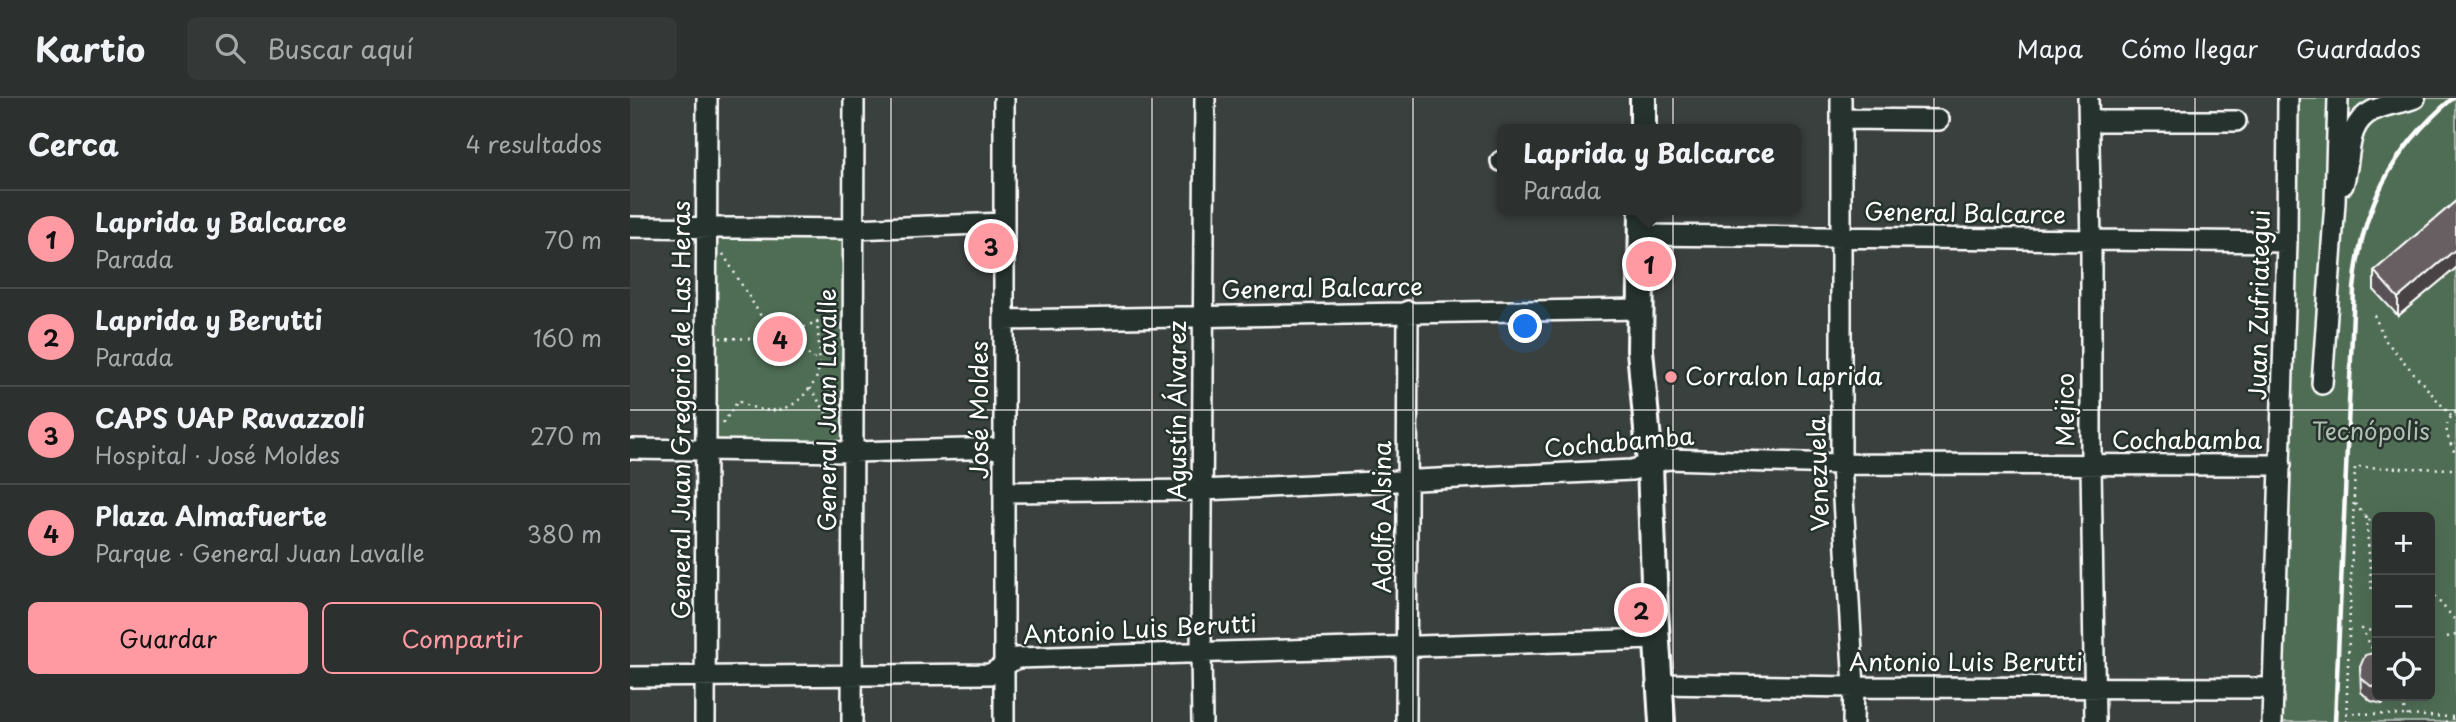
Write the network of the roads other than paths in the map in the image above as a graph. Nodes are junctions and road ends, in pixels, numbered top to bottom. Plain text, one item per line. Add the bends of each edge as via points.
1 (707, 98) edge
2 (854, 98) edge
3 (1004, 98) edge
4 (1205, 98) edge
5 (1643, 98) edge
6 (1841, 98) edge
7 (2088, 98) edge
8 (2288, 98) edge
9 (2338, 98) edge
10 (2415, 98) edge
11 (1841, 119) junction
12 (1939, 120) dead end
13 (2089, 121) junction
14 (2236, 121) dead end
15 (1643, 124) edge
16 (2335, 202) junction
17 (1642, 215) edge
18 (1004, 223) junction
19 (630, 227) edge
20 (706, 228) junction
21 (853, 229) junction
22 (1642, 235) junction
23 (1841, 237) junction
24 (2091, 240) junction
25 (2287, 242) junction
26 (1640, 309) junction
27 (1408, 311) junction
28 (1203, 316) junction
29 (1004, 320) junction
30 (2322, 384) dead end
31 (1004, 448) junction
32 (630, 449) edge
33 (706, 449) junction
34 (853, 452) junction
35 (1650, 464) junction
36 (1841, 464) junction
37 (2091, 465) junction
38 (2281, 466) junction
39 (1408, 480) junction
40 (1202, 491) junction
41 (1004, 492) junction
42 (1656, 639) junction
43 (1406, 645) junction
44 (1200, 652) junction
45 (1004, 666) junction
46 (852, 675) junction
47 (630, 677) edge
48 (705, 678) junction
49 (1659, 684) junction
50 (1854, 687) junction
51 (2095, 688) junction
52 (2273, 688) junction
53 (705, 722) edge
54 (852, 722) edge
55 (1004, 722) edge
56 (1202, 722) edge
57 (1406, 722) edge
58 (1662, 722) edge
59 (1853, 722) edge
60 (2095, 722) edge
61 (2272, 722) edge

1 - 20 street, General Juan Gregorio de Las Heras
2 - 21 street, General Juan Lavalle
3 - 18 street, José Moldes
4 - 28 street, Agustín Álvarez
5 - 15 main road
6 - 11 street, Venezuela
7 - 13 street, Mejico
8 - 25 street, Juan Zufriategui
9 - 16 street
10 - 16 street via 2375,109 2360,119 2353,130 2348,171
11 - 12 street
11 - 23 street, Venezuela
13 - 14 street
13 - 24 street, Mejico
16 - 30 street
17 - 22 main road
18 - 21 street
18 - 29 street, José Moldes
19 - 20 street
20 - 21 street
20 - 33 street, General Juan Gregorio de Las Heras
21 - 34 street, General Juan Lavalle
22 - 23 street, General Balcarce
22 - 26 main road
23 - 24 street, General Balcarce
23 - 36 street, Venezuela
24 - 25 street, General Balcarce
24 - 37 street, Mejico
25 - 38 street, Juan Zufriategui
26 - 27 street, General Balcarce
26 - 35 main road
27 - 28 street, General Balcarce
27 - 39 street, Adolfo Alsina
28 - 29 street, General Balcarce
28 - 40 street, Agustín Álvarez
29 - 31 street, José Moldes
31 - 34 street
31 - 41 street, José Moldes
32 - 33 street
33 - 34 street
33 - 48 street, General Juan Gregorio de Las Heras
34 - 46 street, General Juan Lavalle
35 - 36 street, Cochabamba via 1667,459
35 - 39 street, Cochabamba via 1632,470
35 - 42 main road
36 - 37 street, Cochabamba
36 - 50 street, Venezuela
37 - 38 street, Cochabamba
37 - 51 street, Mejico
38 - 52 street, Juan Zufriategui
39 - 40 street, Cochabamba
39 - 43 street, Adolfo Alsina
40 - 41 street, Cochabamba
40 - 44 street, Agustín Álvarez
41 - 45 street, José Moldes
42 - 43 street, Antonio Luis Berutti
42 - 49 main road
43 - 44 street, Antonio Luis Berutti
43 - 57 street, Adolfo Alsina
44 - 45 street, Antonio Luis Berutti via 1017,658
44 - 56 street, Agustín Álvarez
45 - 46 street, Antonio Luis Berutti via 990,674
45 - 55 street, José Moldes
46 - 48 street, Antonio Luis Berutti
46 - 54 street, General Juan Lavalle
47 - 48 street, Antonio Luis Berutti
48 - 53 street, General Juan Gregorio de Las Heras
49 - 50 street, Antonio Luis Berutti
49 - 58 main road
50 - 51 street, Antonio Luis Berutti
50 - 59 street, Venezuela
51 - 52 street, Antonio Luis Berutti
51 - 60 street, Mejico
52 - 61 street, Juan Zufriategui

